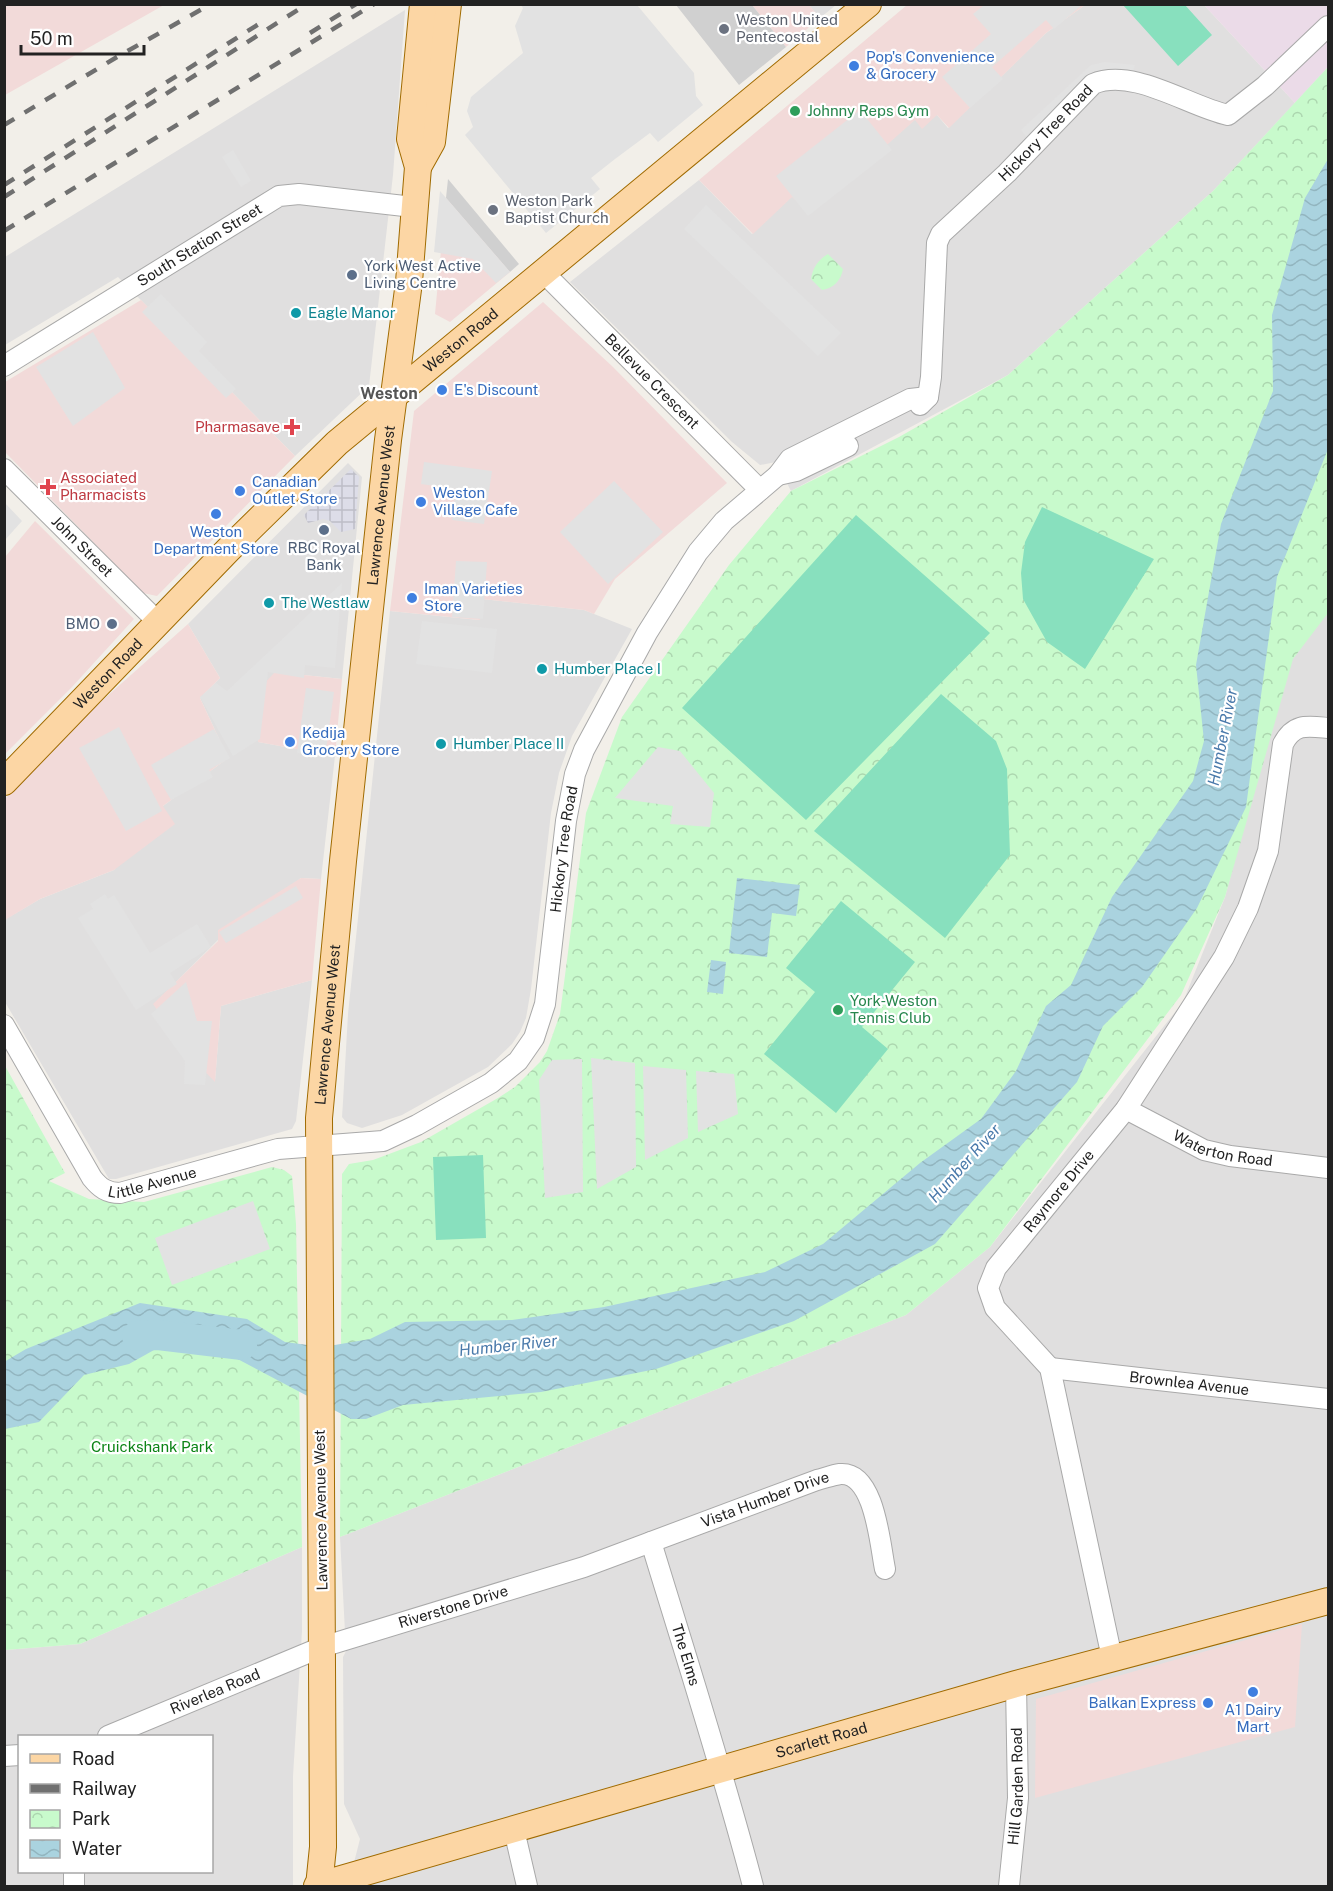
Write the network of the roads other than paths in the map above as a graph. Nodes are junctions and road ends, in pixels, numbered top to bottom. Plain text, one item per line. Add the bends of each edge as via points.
1 (423, 4) edge
2 (448, 4) edge
3 (868, 4) edge
4 (1329, 26) edge
5 (418, 167) junction
6 (414, 207) junction
7 (544, 273) junction
8 (4, 366) edge
9 (394, 395) junction
10 (4, 469) edge
11 (760, 490) junction
12 (159, 622) junction
13 (1329, 728) edge
14 (4, 782) edge
15 (4, 1025) edge
16 (1126, 1109) junction
17 (318, 1146) junction
18 (1329, 1168) edge
19 (1050, 1368) junction
20 (1329, 1399) edge
21 (651, 1542) junction
22 (584, 1567) joint
23 (885, 1569) dead end
24 (1329, 1601) edge
25 (322, 1647) junction
26 (1112, 1658) junction
27 (1016, 1683) junction
28 (113, 1735) edge
29 (722, 1767) junction
30 (514, 1830) junction
31 (318, 1886) edge
32 (527, 1887) edge
33 (753, 1887) edge
34 (1009, 1887) edge

1 - 5 main road, Lawrence Avenue West via 410,139
2 - 5 main road, Lawrence Avenue West via 432,142
3 - 7 main road, Weston Road
4 - 11 street, Hickory Tree Road via 1228,115 1119,79 1093,84 941,234 937,243 928,397 912,413 796,471 778,475
5 - 6 main road, Lawrence Avenue West
6 - 8 street, South Station Street via 299,194 279,196
6 - 9 main road, Lawrence Avenue West
7 - 9 main road, Weston Road
7 - 11 street, Bellevue Crescent
9 - 12 main road, Weston Road via 315,464
9 - 17 main road, Lawrence Avenue West via 342,861
10 - 12 street, John Street
11 - 17 street, Hickory Tree Road via 724,521 688,565 584,750 566,821 545,1004 539,1028 526,1052 490,1083 401,1133 367,1144
12 - 14 main road, Weston Road
13 - 16 street, Raymore Drive via 1300,726 1288,733 1283,744 1268,850 1248,908 1224,957
15 - 17 street, Little Avenue via 92,1178 111,1193 278,1149
16 - 18 street, Waterton Road via 1204,1150
16 - 19 street, Raymore Drive via 996,1268 988,1288 995,1308
17 - 25 main road, Lawrence Avenue West
19 - 20 street, Brownlea Avenue
19 - 26 street
21 - 22 street, Vista Humber Drive
21 - 23 street, Vista Humber Drive via 842,1474 858,1479 869,1495
21 - 29 street, The Elms via 708,1733
22 - 25 street, Riverstone Drive
24 - 26 main road, Scarlett Road
25 - 28 street, Riverlea Road
25 - 31 main road, Lawrence Avenue West via 323,1848
26 - 27 main road, Scarlett Road
27 - 29 main road, Scarlett Road
27 - 34 street, Hill Garden Road via 1018,1798
29 - 30 main road, Scarlett Road
29 - 33 street, The Elms
30 - 31 main road, Scarlett Road
30 - 32 street

